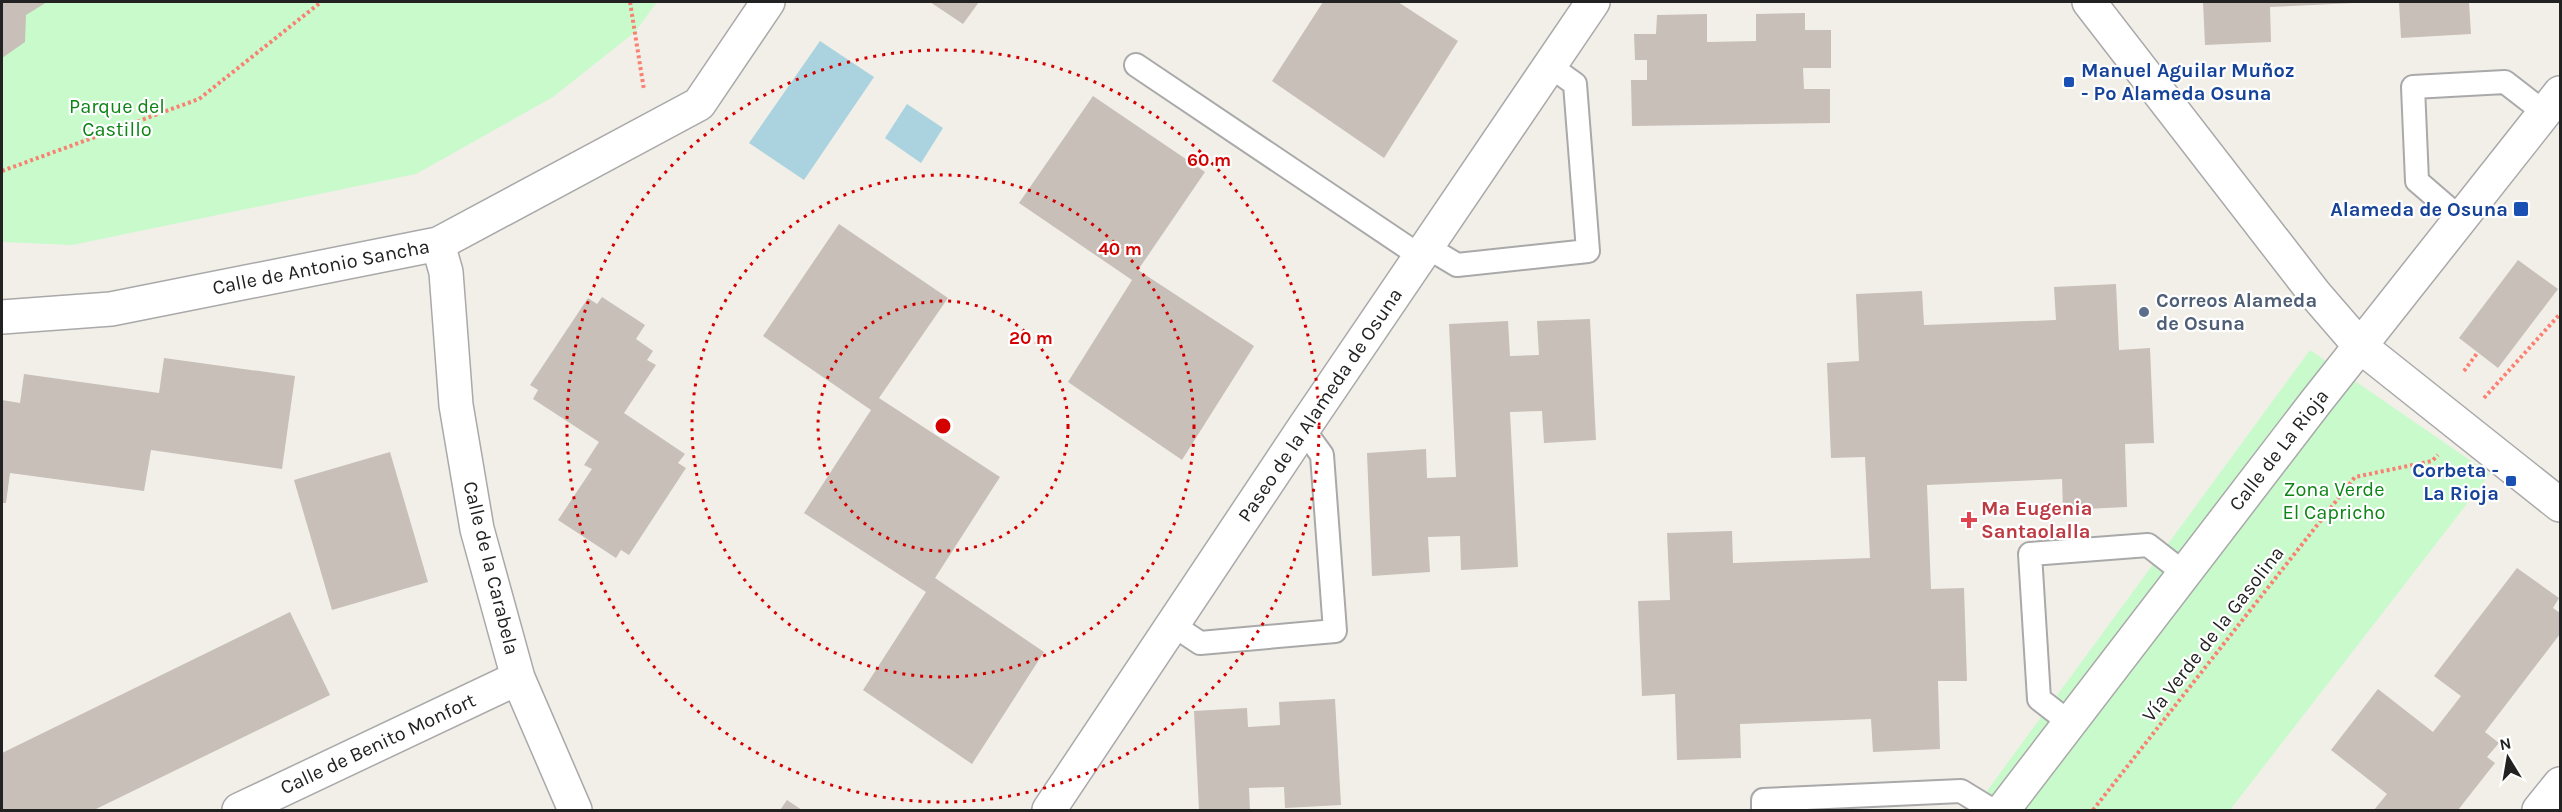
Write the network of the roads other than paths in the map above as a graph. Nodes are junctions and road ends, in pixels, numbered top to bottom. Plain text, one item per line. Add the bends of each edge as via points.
1 (768, 2) edge
2 (1593, 2) edge
3 (2089, 2) edge
4 (1136, 65) dead end
5 (1550, 66) junction
6 (2553, 103) edge
7 (2461, 219) junction
8 (438, 244) junction
9 (1424, 252) junction
10 (2, 317) edge
11 (2360, 346) junction
12 (1303, 429) junction
13 (2560, 505) edge
14 (2184, 573) junction
15 (1173, 625) junction
16 (518, 678) junction
17 (2070, 723) junction
18 (2560, 784) edge
19 (239, 810) edge
20 (575, 810) edge
21 (1049, 810) edge
22 (1763, 810) edge
23 (1992, 810) edge
24 (2003, 810) edge
25 (2540, 810) edge

1 - 8 street, Calle de Antonio Sancha via 699,104
2 - 5 street, Paseo de la Alameda de Osuna
3 - 11 street via 2314,294
4 - 9 lane
5 - 9 street, Paseo de la Alameda de Osuna
5 - 9 lane via 1575,84 1588,251 1457,265
6 - 7 street, Calle de La Rioja
6 - 7 lane via 2505,82 2413,87 2417,181
7 - 11 street, Calle de La Rioja
8 - 10 street, Calle de Antonio Sancha via 111,309
8 - 16 street, Calle de la Carabela via 446,273 456,405 477,529
9 - 12 street, Paseo de la Alameda de Osuna
11 - 13 street
11 - 14 street, Calle de La Rioja
12 - 15 street, Paseo de la Alameda de Osuna
12 - 15 lane via 1322,454 1335,631 1200,643
14 - 17 street, Calle de La Rioja
14 - 17 lane via 2148,545 2030,554 2038,699
15 - 21 street, Paseo de la Alameda de Osuna
16 - 19 street, Calle de Benito Monfort
16 - 20 street, Calle de la Carabela
17 - 24 street, Calle de La Rioja
18 - 25 street
22 - 23 lane via 1763,800 1961,791

